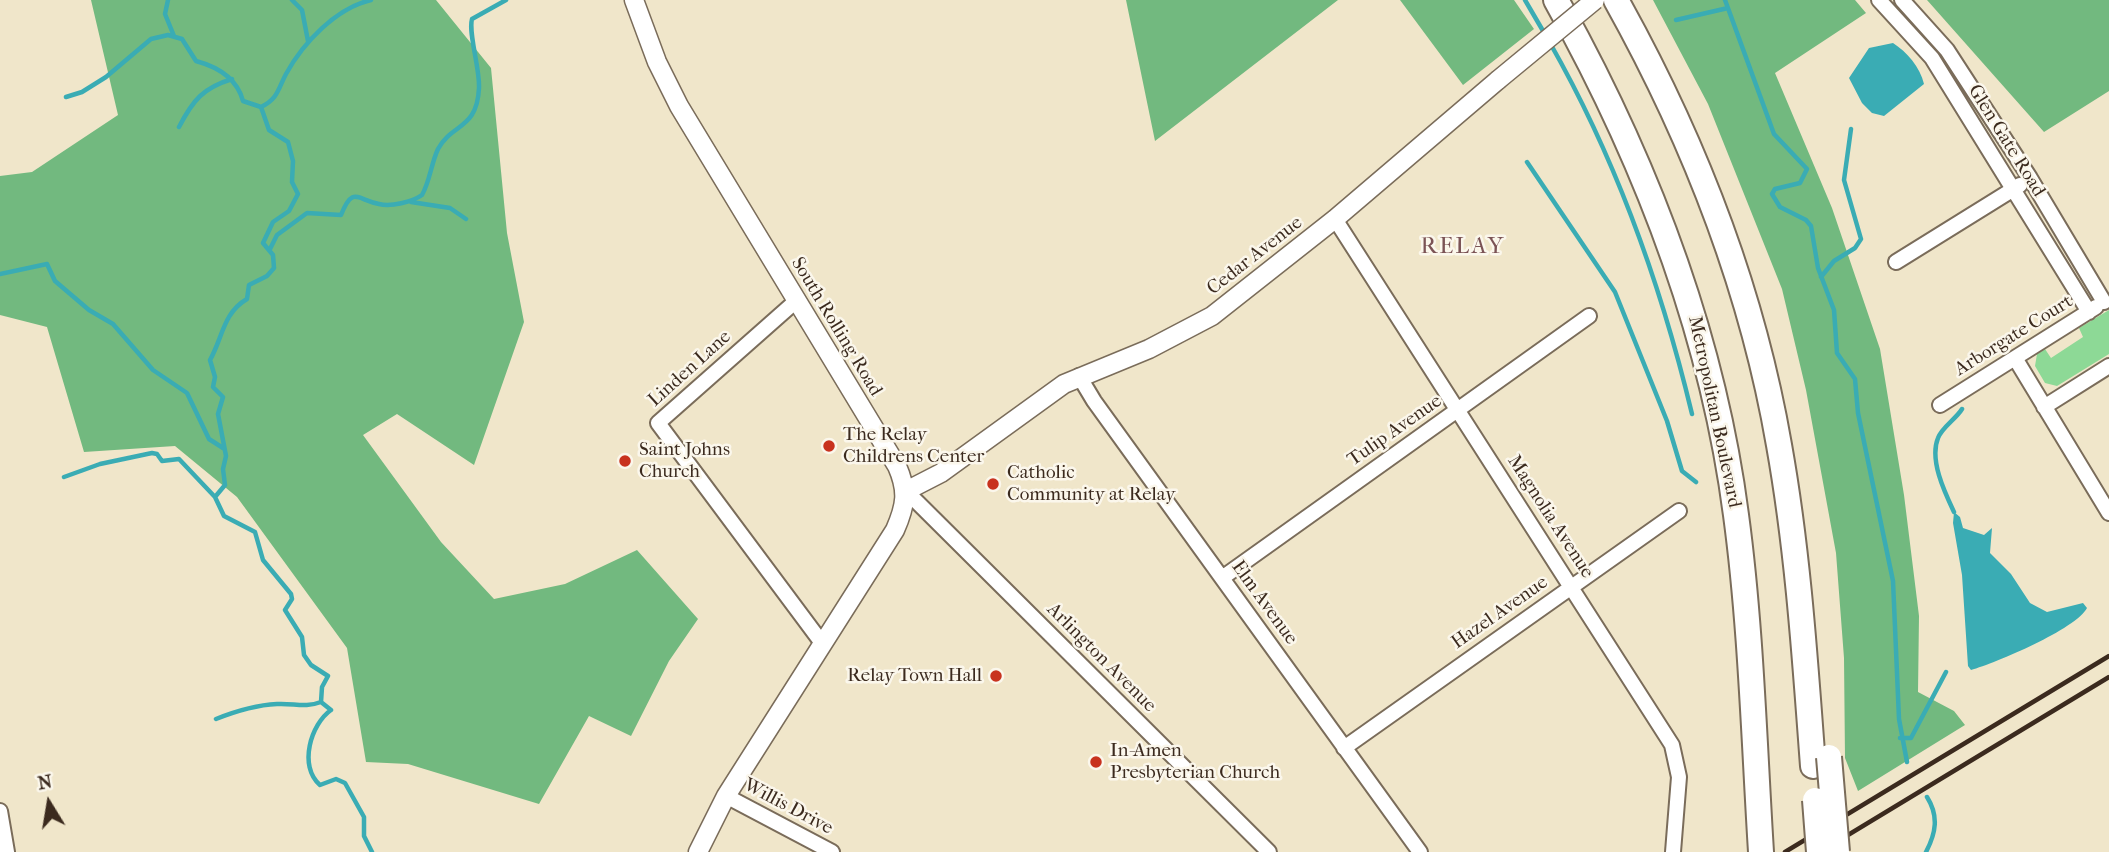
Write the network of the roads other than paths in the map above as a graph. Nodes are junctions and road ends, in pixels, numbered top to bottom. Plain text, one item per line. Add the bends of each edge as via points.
1 (634, 0) edge
2 (1556, 0) edge
3 (1595, 0) edge
4 (1616, 0) edge
5 (1879, 0) edge
6 (1902, 0) edge
7 (2030, 178) junction
8 (2014, 189) junction
9 (1335, 219) junction
10 (1896, 262) dead end
11 (796, 301) junction
12 (2107, 301) edge
13 (2089, 312) junction
14 (1589, 316) dead end
15 (2015, 358) junction
16 (2109, 366) edge
17 (1079, 376) junction
18 (1940, 405) dead end
19 (2044, 407) junction
20 (1458, 410) junction
21 (906, 491) junction
22 (1679, 511) dead end
23 (2109, 513) edge
24 (1222, 578) junction
25 (1572, 586) junction
26 (822, 643) junction
27 (1345, 748) junction
28 (1821, 762) junction
29 (726, 796) junction
30 (1752, 804) junction
31 (0, 811) edge
32 (7, 852) edge
33 (698, 852) edge
34 (832, 852) edge
35 (1269, 852) edge
36 (1420, 852) edge
37 (1673, 852) edge
38 (1745, 852) edge
39 (1761, 852) edge
40 (1819, 852) edge
41 (1837, 852) edge

1 - 11 street, South Rolling Road via 679,106
2 - 30 highway, Metropolitan Boulevard via 1638,162 1688,296 1708,368 1733,494 1747,640
3 - 9 street, Cedar Avenue, bridge
4 - 28 highway via 1687,142 1718,219 1760,356 1789,506
5 - 8 street, Glen Gate Road via 1932,58
6 - 7 street, Glen Gate Road via 1947,50
7 - 8 street
7 - 12 street, Glen Gate Road
8 - 10 street
8 - 13 street, Glen Gate Road
9 - 17 street, Cedar Avenue via 1212,316 1149,349
9 - 20 street, Magnolia Avenue
11 - 21 street, South Rolling Road via 897,466
11 - 26 street, Linden Lane via 658,423
12 - 13 street, Arborgate Court
13 - 15 street, Arborgate Court
14 - 20 street, Tulip Avenue
15 - 18 street, Arborgate Court
15 - 19 street
16 - 19 street
17 - 21 street, Cedar Avenue via 940,473
17 - 24 street, Elm Avenue
19 - 23 street
20 - 24 street, Tulip Avenue
20 - 25 street, Magnolia Avenue
21 - 26 street via 895,530
21 - 35 street, Arlington Avenue
22 - 25 street, Hazel Avenue
24 - 27 street, Elm Avenue
25 - 27 street, Hazel Avenue
25 - 37 street, Magnolia Avenue via 1672,745 1679,777
26 - 29 street
27 - 36 street, Elm Avenue
28 - 40 highway, bridge
28 - 41 highway, bridge
29 - 33 street
29 - 34 street, Willis Drive
30 - 38 highway
30 - 39 highway
31 - 32 street

